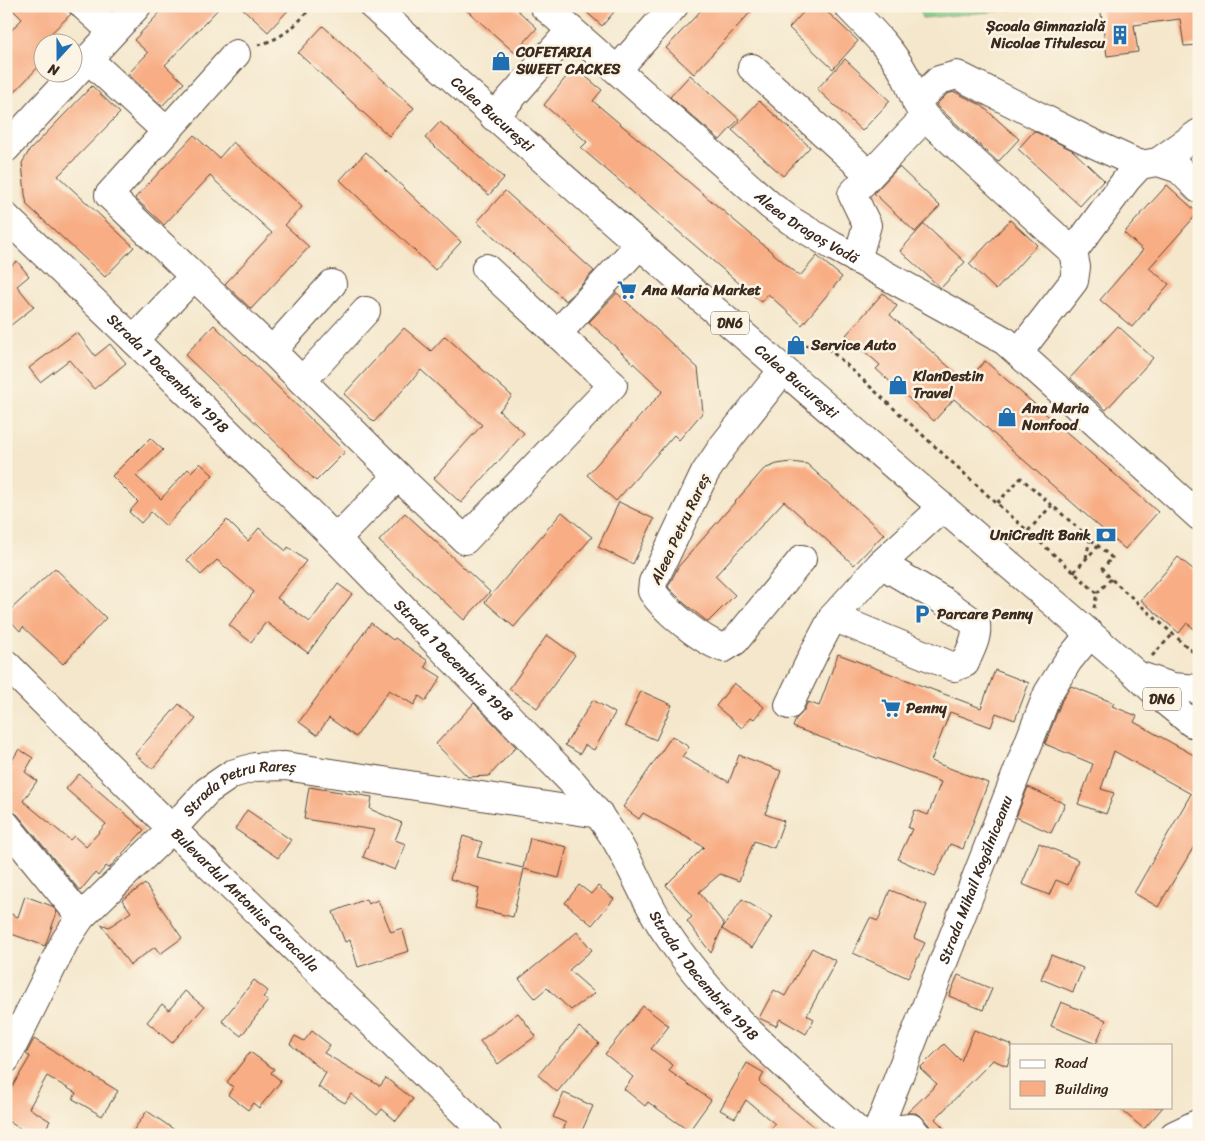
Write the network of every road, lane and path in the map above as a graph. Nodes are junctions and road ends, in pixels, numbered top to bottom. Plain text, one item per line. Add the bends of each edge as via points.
1 (137, 6) edge
2 (313, 6) edge
3 (373, 6) edge
4 (544, 6) edge
5 (674, 6) edge
6 (848, 6) edge
7 (571, 30) junction
8 (236, 54) joint
9 (88, 59) junction
10 (752, 68) dead end
11 (617, 70) junction
12 (921, 110) junction
13 (494, 117) junction
14 (166, 131) junction
15 (1199, 133) edge
16 (6, 148) edge
17 (1149, 164) junction
18 (870, 175) junction
19 (1199, 189) edge
20 (6, 217) edge
21 (640, 244) junction
22 (1073, 252) junction
23 (857, 260) junction
24 (486, 268) dead end
25 (193, 276) junction
26 (332, 284) dead end
27 (366, 311) dead end
28 (556, 334) junction
29 (134, 340) junction
30 (796, 346) dead end
31 (272, 351) junction
32 (1019, 352) junction
33 (783, 370) junction
34 (302, 381) junction
35 (398, 476) junction
36 (997, 503) junction
37 (1052, 505) junction
38 (943, 507) junction
39 (1199, 516) edge
40 (1028, 531) junction
41 (336, 539) junction
42 (1090, 539) junction
43 (1098, 546) junction
44 (802, 559) dead end
45 (1086, 559) junction
46 (881, 564) junction
47 (1074, 572) junction
48 (1111, 579) junction
49 (1097, 593) junction
50 (833, 617) junction
51 (1091, 624) junction
52 (1173, 634) junction
53 (1199, 655) edge
54 (6, 664) edge
55 (1141, 666) junction
56 (1199, 689) edge
57 (1199, 693) edge
58 (790, 705) dead end
59 (1196, 727) edge
60 (600, 814) junction
61 (6, 824) edge
62 (172, 829) junction
63 (81, 917) junction
64 (6, 1059) edge
65 (1199, 1123) edge
66 (487, 1135) edge
67 (862, 1135) edge
68 (876, 1135) edge
69 (889, 1135) edge
70 (917, 1135) edge
71 (1174, 1135) edge

1 - 9 street
2 - 8 path via 284,35 245,47
3 - 13 street, Calea București / DN6
4 - 7 street, Aleea Dragoș Vodă
5 - 11 street
6 - 12 street via 883,43 904,74
7 - 11 street, Aleea Dragoș Vodă
7 - 13 street
8 - 14 street
9 - 14 street
9 - 16 street
10 - 18 street
11 - 23 street, Aleea Dragoș Vodă via 772,206
12 - 17 street via 939,80 957,75 1090,142
12 - 18 street
12 - 22 street
13 - 21 street, Calea București / DN6
14 - 25 street via 109,195
15 - 17 street
17 - 19 street via 1179,169
17 - 22 street via 1127,179
18 - 23 street via 852,194 867,224
20 - 29 street, Strada 1 Decembrie 1918
21 - 28 street
21 - 33 street, Calea București / DN6
22 - 32 street via 1074,281
23 - 32 street, Aleea Dragoș Vodă via 992,333
24 - 28 street
25 - 29 street
25 - 31 street
26 - 31 street
27 - 34 street
28 - 35 street via 613,385 465,540
29 - 41 street, Strada 1 Decembrie 1918
30 - 36 path, Calea București via 824,346 837,356
31 - 34 street
32 - 39 street, Aleea Dragoș Vodă
33 - 38 street, Calea București / DN6
33 - 44 street, Aleea Petru Rareș via 705,473 652,591 660,604 712,644 724,648 735,641
34 - 35 street
35 - 41 street
36 - 37 path via 1021,478
36 - 40 path, Calea București
37 - 40 path
37 - 42 path
38 - 46 street
38 - 51 street, Calea București / DN6
40 - 47 path, Calea București
41 - 60 street, Strada 1 Decembrie 1918
42 - 43 path
42 - 45 path
43 - 45 path
43 - 48 path via 1112,558 1103,568
45 - 47 path
46 - 50 street
46 - 50 street via 976,624 975,641 965,663 954,667
47 - 49 path, Calea București
48 - 49 path
48 - 52 path
49 - 51 path
50 - 58 street
51 - 55 street, Calea București / DN6
51 - 68 street, Strada Mihail Kogălniceanu via 1048,693 997,799
52 - 53 path
52 - 55 path
54 - 62 street, Bulevardul Antonius Caracalla
55 - 56 street, Calea București / DN6 via 1148,679 1172,687
55 - 59 street, Calea București / DN6 via 1165,701
57 - 59 street, DN6 via 1191,707
60 - 62 street, Strada Petru Rareș via 323,770 255,767 232,774 207,791
60 - 67 street, Strada 1 Decembrie 1918 via 646,900 684,957 749,1031
61 - 63 street
62 - 63 street, Strada Petru Rareș
62 - 66 street, Bulevardul Antonius Caracalla
63 - 64 street, Strada Petru Rareș via 65,941
65 - 71 street
69 - 70 street via 910,1128

